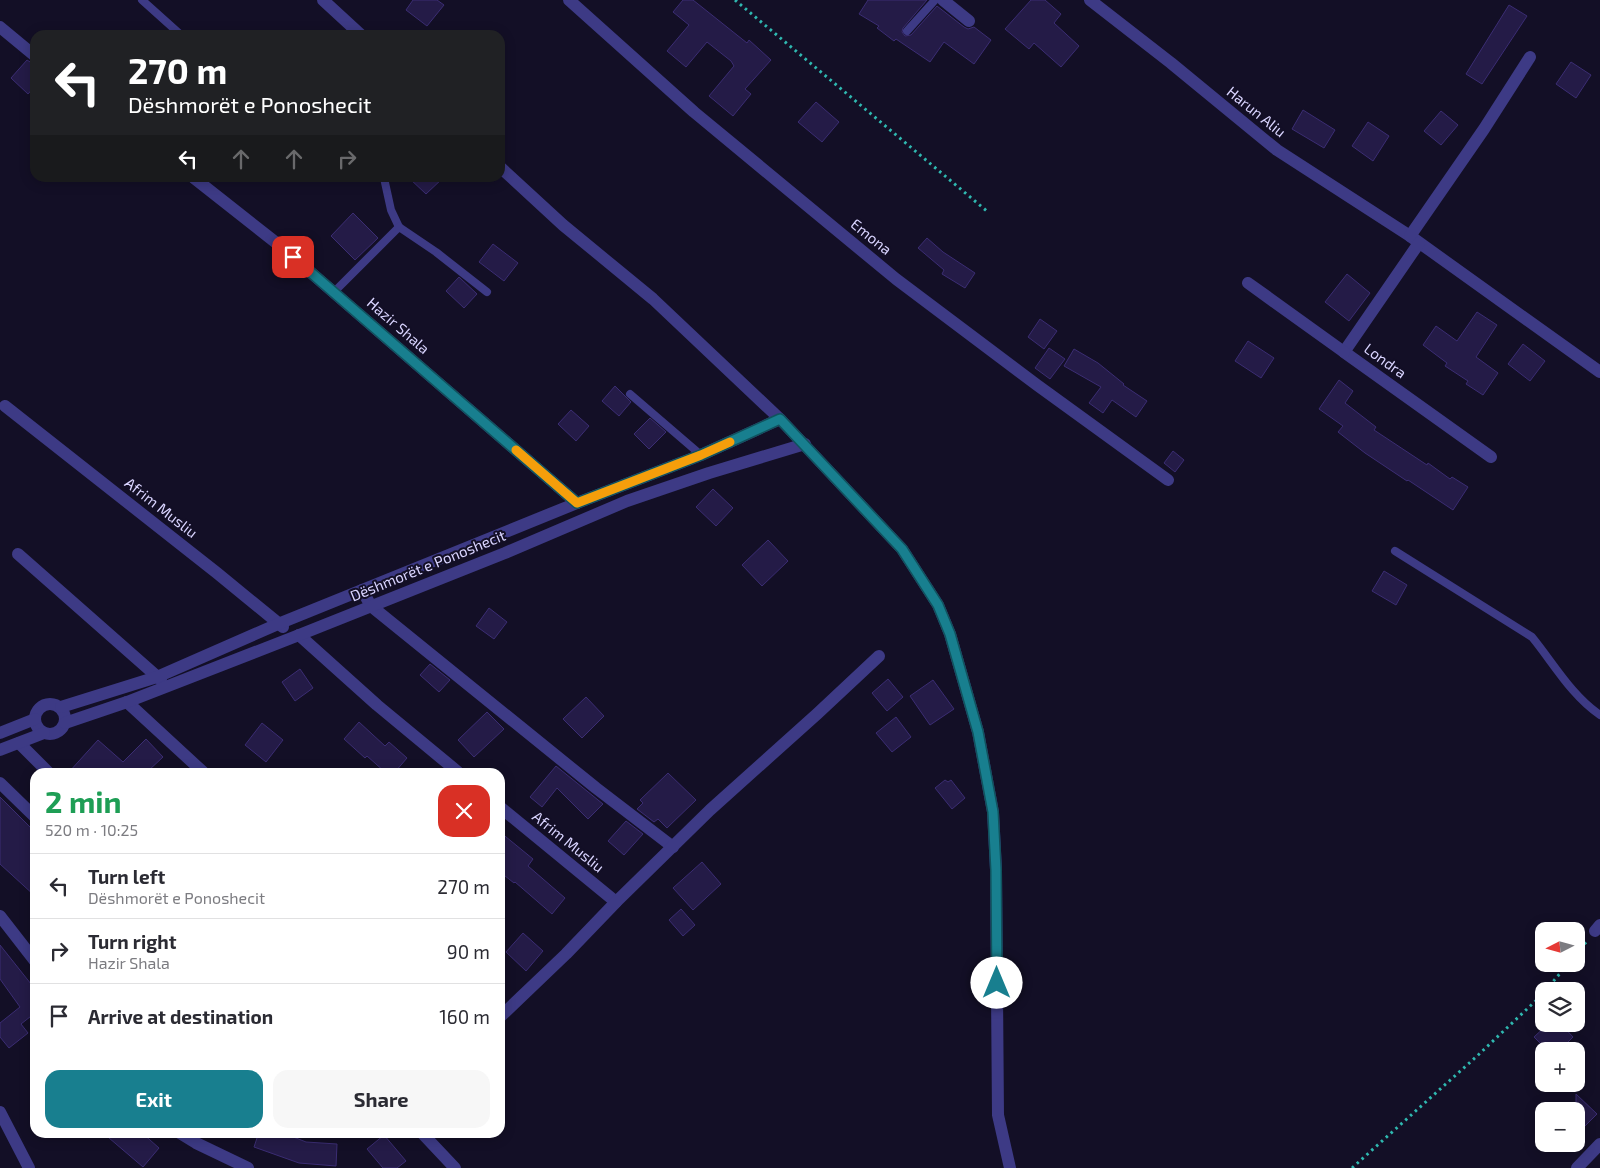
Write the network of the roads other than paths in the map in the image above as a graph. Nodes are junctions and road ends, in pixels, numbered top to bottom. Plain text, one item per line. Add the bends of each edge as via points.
1 (142, 0) edge
2 (323, 0) edge
3 (569, 0) edge
4 (934, 0) edge
5 (943, 0) edge
6 (1090, 0) edge
7 (969, 21) dead end
8 (0, 27) edge
9 (175, 30) edge
10 (356, 30) edge
11 (907, 31) dead end
12 (30, 52) edge
13 (1530, 57) dead end
14 (505, 172) edge
15 (199, 182) edge
16 (385, 182) edge
17 (399, 227) junction
18 (1414, 239) junction
19 (1248, 283) dead end
20 (334, 292) junction
21 (487, 292) dead end
22 (1344, 352) junction
23 (1600, 372) edge
24 (630, 394) dead end
25 (6, 406) dead end
26 (780, 419) junction
27 (805, 444) junction
28 (701, 455) junction
29 (1491, 457) dead end
30 (647, 476) junction
31 (1168, 480) dead end
32 (654, 492) junction
33 (577, 503) junction
34 (1395, 550) dead end
35 (18, 554) dead end
36 (362, 590) junction
37 (371, 606) junction
38 (278, 624) junction
39 (296, 636) junction
40 (222, 648) junction
41 (879, 656) dead end
42 (230, 662) junction
43 (157, 677) junction
44 (167, 686) junction
45 (127, 702) junction
46 (60, 707) junction
47 (1600, 715) edge
48 (35, 719) junction
49 (65, 723) junction
50 (0, 733) edge
51 (44, 733) junction
52 (19, 743) junction
53 (0, 750) edge
54 (44, 768) edge
55 (199, 768) edge
56 (453, 768) edge
57 (0, 783) edge
58 (505, 811) edge
59 (30, 812) edge
60 (673, 847) junction
61 (616, 902) junction
62 (0, 916) edge
63 (30, 954) edge
64 (505, 1012) edge
65 (0, 1112) edge
66 (188, 1138) edge
67 (427, 1138) edge
68 (1600, 1144) edge
69 (29, 1168) edge
70 (248, 1168) edge
71 (455, 1168) edge
72 (1010, 1168) edge
73 (1577, 1168) edge

1 - 9 lane
2 - 10 street
3 - 31 street, Emona via 694,112 896,279
4 - 11 lane
5 - 7 street
6 - 18 street, Harun Aliu via 1277,150
8 - 12 street
13 - 18 street
14 - 26 street via 563,225 653,299
15 - 20 street, Hazir Shala
16 - 17 lane via 391,210
17 - 20 lane
17 - 21 lane
18 - 22 street, Londra
18 - 23 street, Harun Aliu
19 - 22 street
20 - 33 street, Hazir Shala
22 - 29 street, Londra
24 - 28 lane
25 - 38 street, Afrim Musliu
26 - 27 street
26 - 28 street, Dëshmorët e Ponoshecit
27 - 32 street, Dëshmorët e Ponoshecit
27 - 72 street via 902,549 938,605 950,634 978,732 996,838 998,1115
28 - 30 street, Dëshmorët e Ponoshecit
30 - 32 street
30 - 33 street, Dëshmorët e Ponoshecit
32 - 37 street, Dëshmorët e Ponoshecit
33 - 36 street, Dëshmorët e Ponoshecit
34 - 47 lane via 1532,637 1576,695
35 - 43 street
36 - 37 street
36 - 38 street, Dëshmorët e Ponoshecit
37 - 39 street, Dëshmorët e Ponoshecit
37 - 60 street
38 - 39 street, Afrim Musliu
38 - 40 street, Dëshmorët e Ponoshecit
39 - 42 street, Dëshmorët e Ponoshecit
39 - 56 street, Afrim Musliu
40 - 42 street
40 - 43 street, Dëshmorët e Ponoshecit
41 - 60 street
42 - 44 street, Dëshmorët e Ponoshecit
43 - 44 street
43 - 46 street, Dëshmorët e Ponoshecit
44 - 45 street, Dëshmorët e Ponoshecit
45 - 49 street, Dëshmorët e Ponoshecit
45 - 55 street
46 - 48 street, Dëshmorët e Ponoshecit via 44,704 37,710
46 - 49 street via 65,714
48 - 50 street, Dëshmorët e Ponoshecit
48 - 51 street via 37,727
49 - 51 street, Dëshmorët e Ponoshecit via 53,734
51 - 52 street, Dëshmorët e Ponoshecit
52 - 53 street, Dëshmorët e Ponoshecit
52 - 54 street
57 - 59 street
58 - 61 street, Afrim Musliu
60 - 61 street
61 - 64 street
62 - 63 street
65 - 69 street
66 - 70 street
67 - 71 street
68 - 73 street

